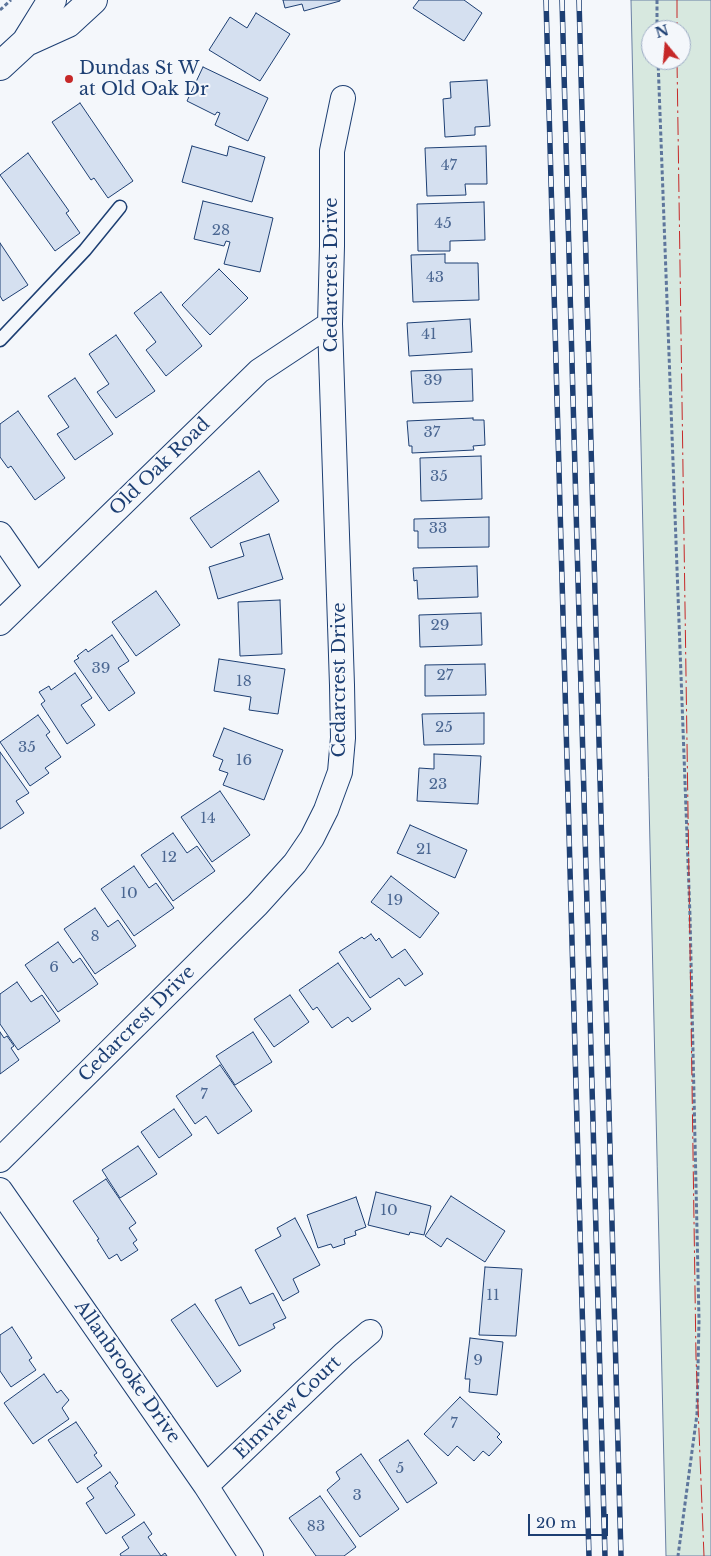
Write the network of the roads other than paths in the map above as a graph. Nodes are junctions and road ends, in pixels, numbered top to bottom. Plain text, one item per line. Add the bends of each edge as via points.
1 (52, 0) edge
2 (93, 0) edge
3 (26, 42) junction
4 (0, 66) edge
5 (343, 98) dead end
6 (120, 207) dead end
7 (330, 324) junction
8 (0, 340) edge
9 (0, 534) edge
10 (36, 586) junction
11 (0, 623) edge
12 (0, 1160) edge
13 (0, 1190) edge
14 (370, 1332) dead end
15 (206, 1486) junction
16 (252, 1556) edge

1 - 3 main road
2 - 3 main road via 68,23
3 - 4 main road
5 - 7 street, Cedarcrest Drive via 332,151
6 - 8 lane via 68,269
7 - 10 street, Old Oak Road via 259,371
7 - 12 street, Cedarcrest Drive via 343,738 340,772 326,810 295,863 257,905
9 - 10 street
10 - 11 street, Old Oak Road
13 - 15 street, Allanbrooke Drive
14 - 15 street, Elmview Court
15 - 16 street, Allanbrooke Drive

